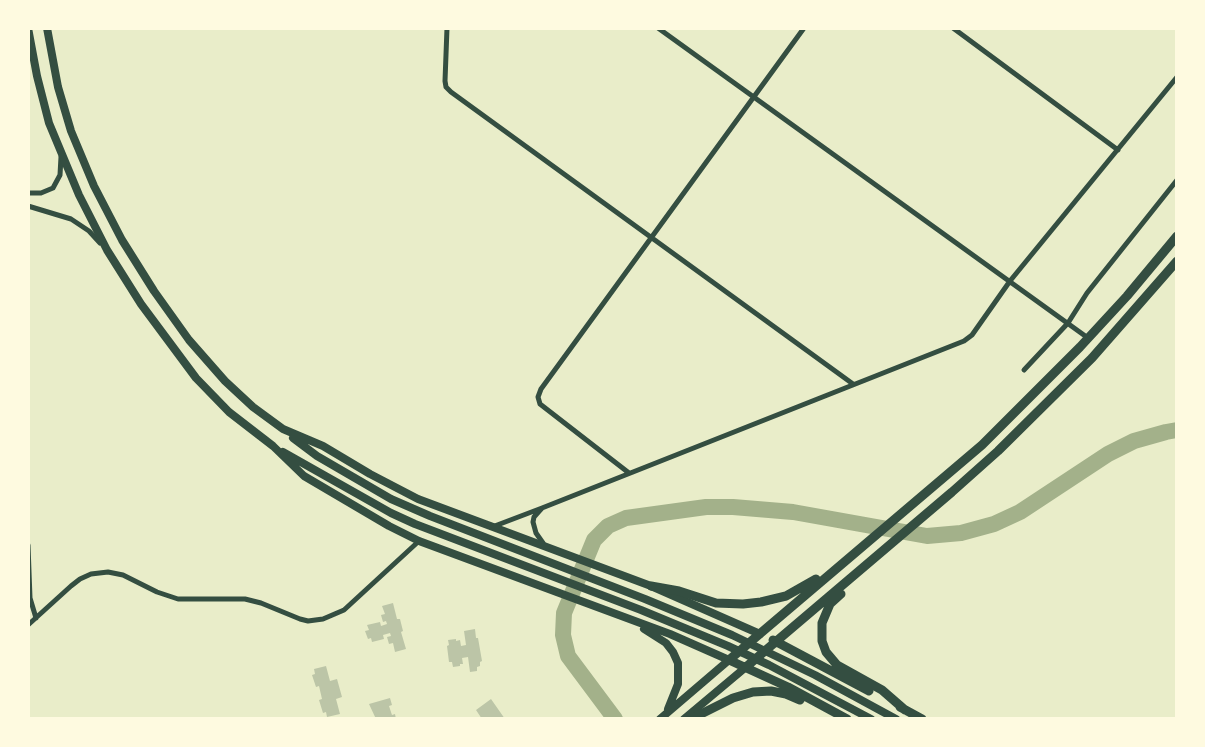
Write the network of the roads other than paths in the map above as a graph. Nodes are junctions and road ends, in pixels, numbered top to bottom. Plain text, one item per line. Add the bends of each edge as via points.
1 (28, 28) edge
2 (47, 28) edge
3 (447, 28) edge
4 (658, 28) edge
5 (804, 28) edge
6 (953, 28) edge
7 (1177, 77) edge
8 (754, 97) junction
9 (1118, 150) junction
10 (60, 152) junction
11 (1177, 180) edge
12 (28, 193) edge
13 (28, 206) edge
14 (1177, 236) edge
15 (651, 238) junction
16 (107, 250) junction
17 (1177, 261) edge
18 (1010, 281) junction
19 (1068, 323) junction
20 (1089, 338) junction
21 (1024, 370) dead end
22 (854, 385) junction
23 (283, 429) junction
24 (273, 446) junction
25 (630, 473) junction
26 (542, 508) junction
27 (492, 527) junction
28 (419, 541) junction
29 (28, 545) edge
30 (550, 548) junction
31 (849, 558) junction
32 (862, 569) junction
33 (651, 586) junction
34 (36, 618) junction
35 (637, 623) junction
36 (28, 625) edge
37 (760, 634) junction
38 (776, 641) junction
39 (729, 660) junction
40 (746, 667) junction
41 (905, 710) junction
42 (836, 713) junction
43 (660, 718) edge
44 (684, 719) edge
45 (691, 719) edge
46 (847, 719) edge
47 (871, 719) edge
48 (896, 719) edge
49 (922, 719) edge

1 - 10 main road
2 - 23 main road via 71,131 122,240 209,364
3 - 15 street via 446,87
4 - 8 street
5 - 8 street
6 - 9 street
7 - 9 street
8 - 15 street
8 - 18 street
9 - 18 street
10 - 12 street via 60,175 53,188
10 - 16 main road
11 - 19 street
13 - 16 street via 81,225
14 - 20 highway
15 - 22 street
15 - 25 street via 538,397 540,404
16 - 24 main road via 196,378
17 - 32 highway via 1010,440
18 - 19 street
18 - 22 street via 964,341
19 - 20 street
19 - 21 street
20 - 31 highway via 988,439
22 - 25 street
23 - 27 main road via 418,499
23 - 48 main road via 317,456 391,499 732,635
24 - 28 main road via 304,476
24 - 47 main road via 391,513 714,640
25 - 26 street
26 - 27 street
26 - 30 street via 534,517 534,528
27 - 30 main road
28 - 34 street via 344,610 323,619 300,619 245,599 178,599 108,572 80,579
28 - 35 main road
29 - 34 street
30 - 33 main road
31 - 33 highway via 808,585 753,604 716,603
31 - 37 highway
32 - 38 highway
32 - 41 highway via 827,610 823,647 837,665
33 - 37 main road
34 - 36 street
35 - 39 main road
35 - 43 main road via 666,643 678,663 677,690
37 - 38 highway
37 - 39 highway
38 - 40 highway
38 - 41 highway
39 - 40 highway
39 - 43 main road
40 - 42 highway
40 - 44 main road
41 - 49 highway
42 - 45 highway via 763,691 733,698
42 - 46 highway

